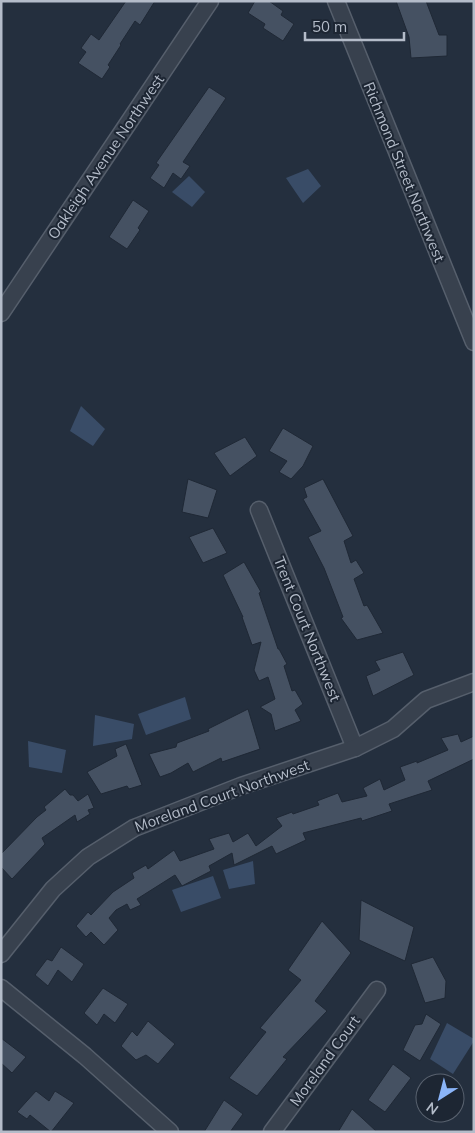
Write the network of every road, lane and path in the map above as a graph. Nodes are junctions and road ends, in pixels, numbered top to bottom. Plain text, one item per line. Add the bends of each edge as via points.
1 (210, 1) edge
2 (336, 1) edge
3 (1, 314) edge
4 (474, 342) edge
5 (259, 510) dead end
6 (474, 682) edge
7 (355, 748) junction
8 (1, 954) edge
9 (1, 988) edge
10 (377, 990) dead end
11 (170, 1132) edge
12 (272, 1132) edge

1 - 3 street, Oakleigh Avenue Northwest
2 - 4 street, Richmond Street Northwest
5 - 7 street, Trent Court Northwest
6 - 7 street, Moreland Court Northwest via 426,700 393,729
7 - 8 street, Moreland Court Northwest via 241,786 134,828 88,857 52,889
9 - 11 street via 85,1056
10 - 12 street, Moreland Court

